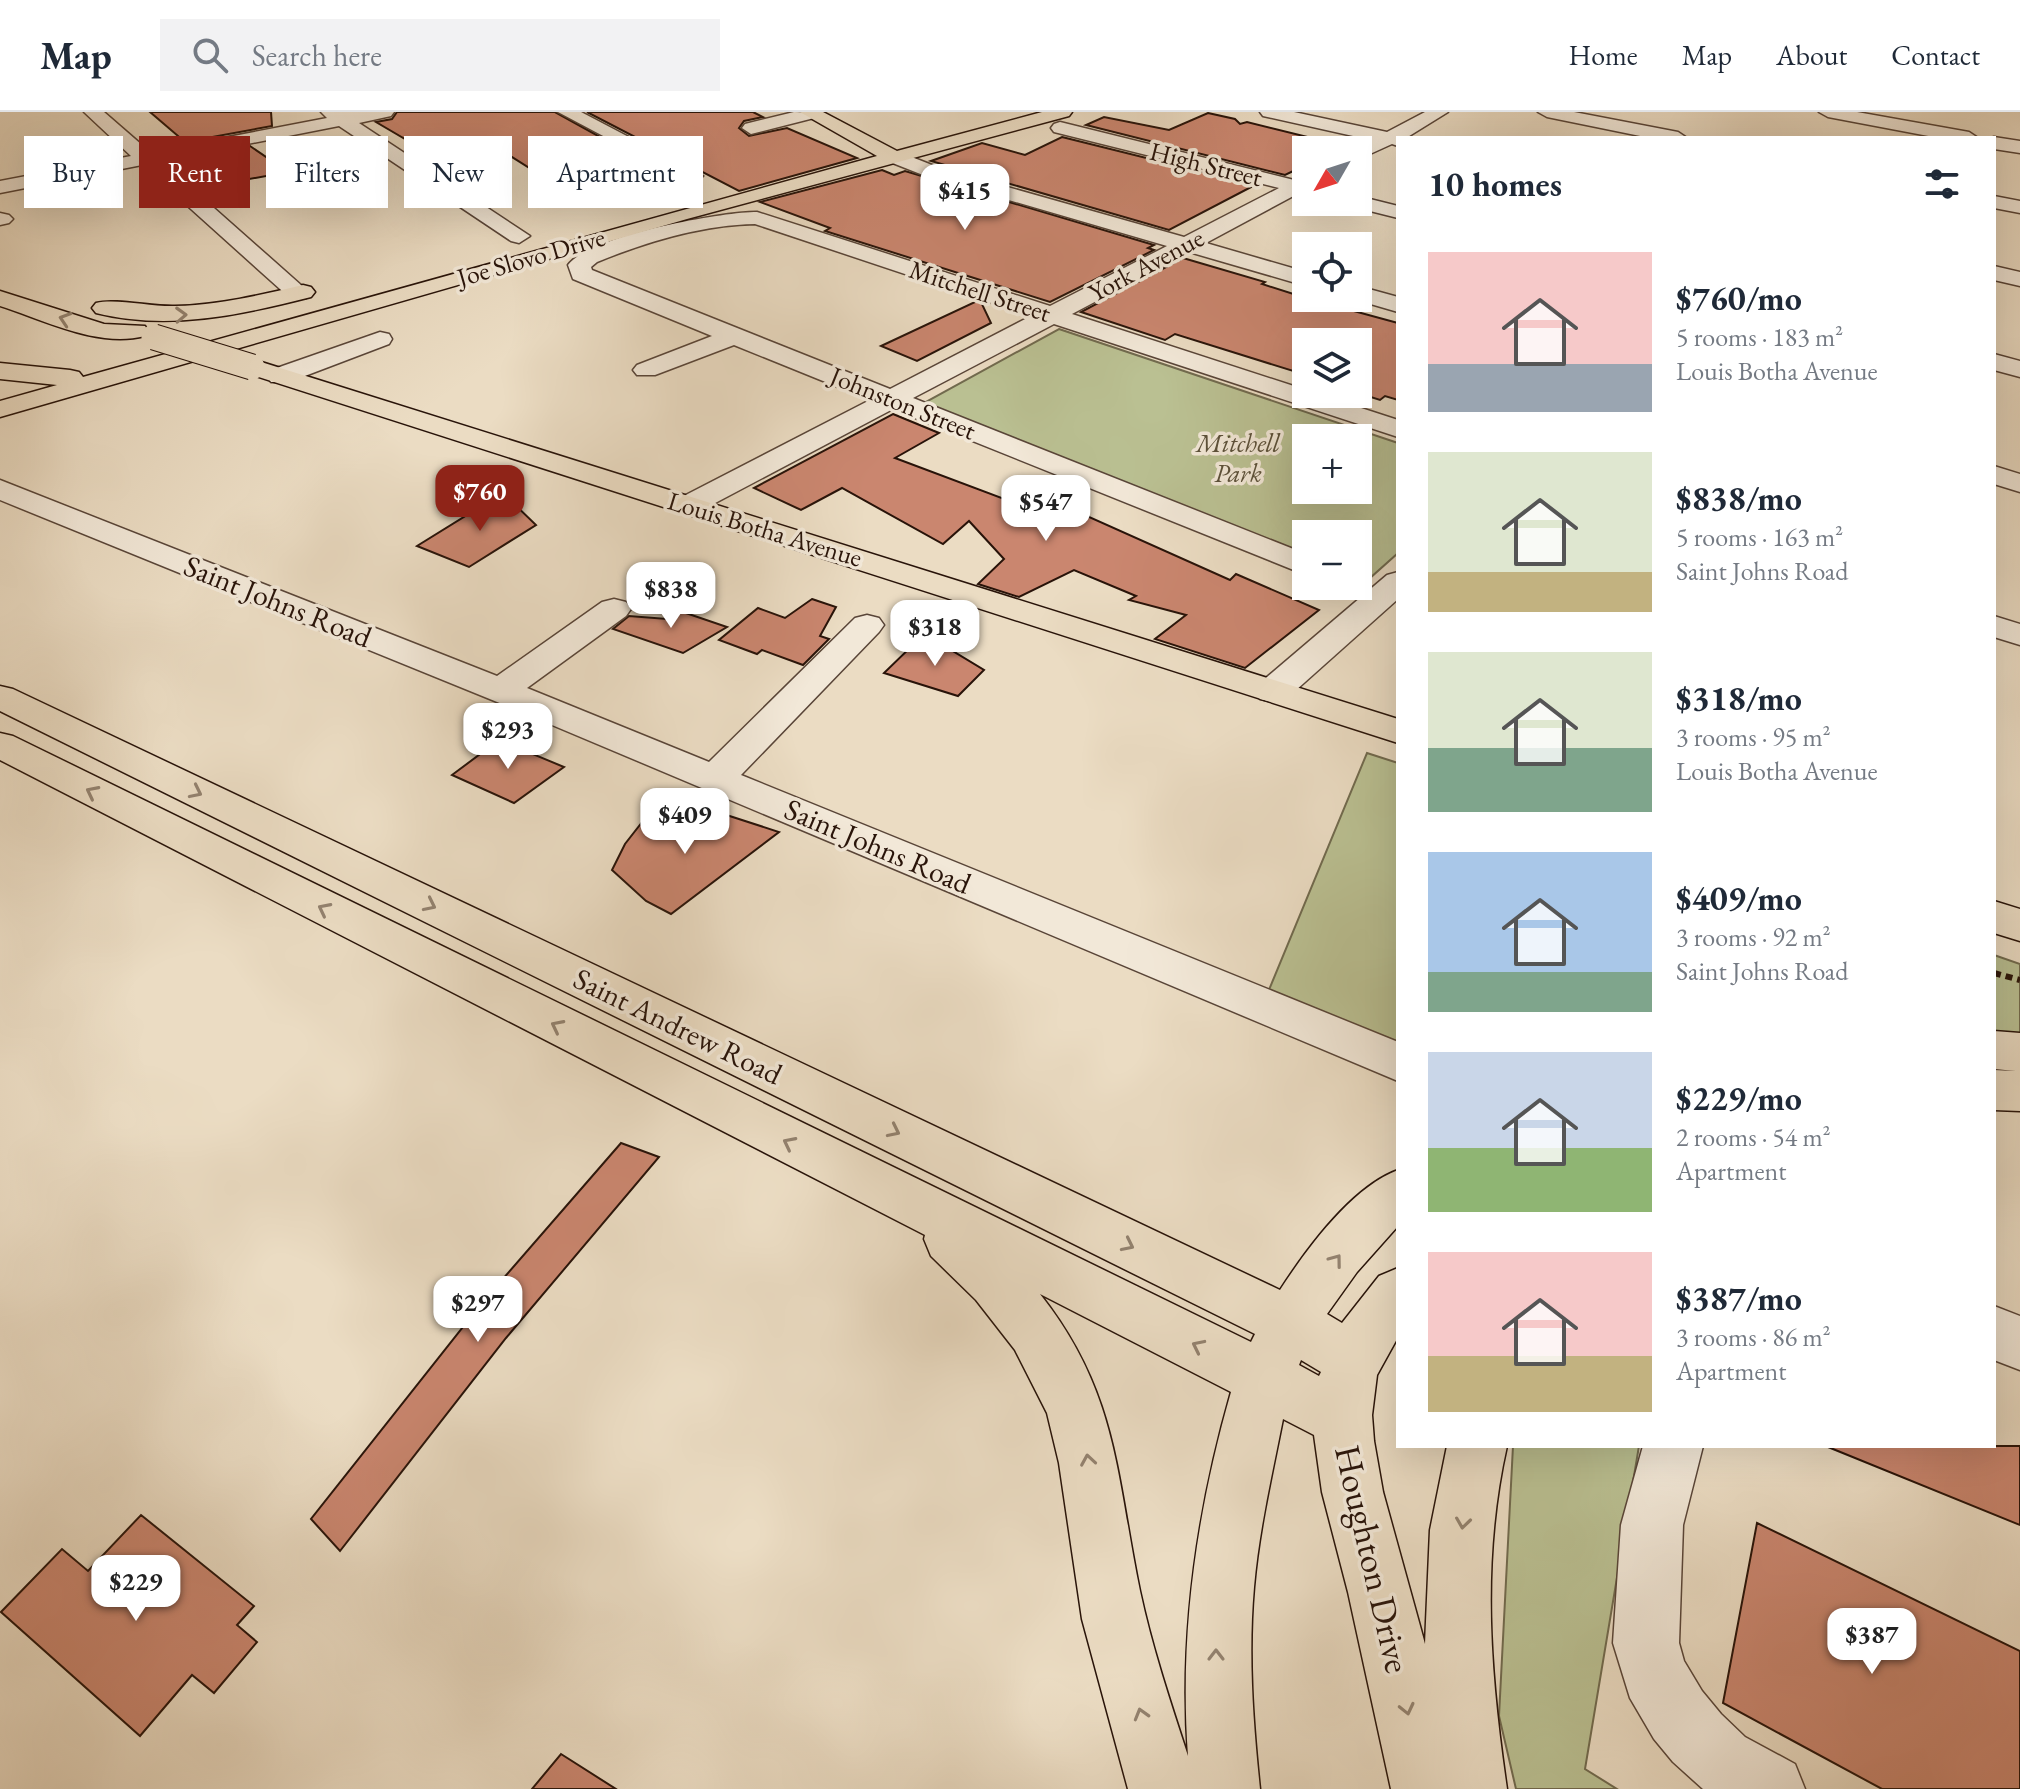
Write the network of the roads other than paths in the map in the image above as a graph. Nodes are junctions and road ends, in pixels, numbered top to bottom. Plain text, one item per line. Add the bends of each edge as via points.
1 (93, 112) edge
2 (385, 112) edge
3 (567, 112) edge
4 (1016, 112) edge
5 (1269, 112) edge
6 (1439, 112) edge
7 (1547, 112) edge
8 (1828, 112) edge
9 (810, 113) edge
10 (336, 116) edge
11 (1906, 119) edge
12 (1062, 120) edge
13 (751, 128) dead end
14 (247, 136) edge
15 (614, 136) edge
16 (1399, 136) edge
17 (1668, 136) edge
18 (1886, 136) edge
19 (1962, 136) edge
20 (1394, 139) edge
21 (1996, 143) edge
22 (2020, 147) edge
23 (1372, 149) edge
24 (886, 152) junction
25 (139, 154) edge
26 (139, 160) edge
27 (1292, 183) edge
28 (0, 187) edge
29 (719, 191) junction
30 (1292, 191) edge
31 (1996, 202) edge
32 (1372, 206) edge
33 (2020, 207) edge
34 (200, 208) edge
35 (1396, 212) edge
36 (519, 236) junction
37 (489, 244) dead end
38 (1185, 244) junction
39 (1996, 273) edge
40 (1292, 275) edge
41 (589, 278) joint
42 (2020, 279) edge
43 (327, 285) dead end
44 (298, 293) junction
45 (1372, 297) edge
46 (0, 298) edge
47 (1396, 304) edge
48 (1053, 314) junction
49 (143, 333) junction
50 (734, 336) junction
51 (380, 339) dead end
52 (1996, 363) edge
53 (2020, 369) edge
54 (646, 370) dead end
55 (0, 371) edge
56 (280, 376) junction
57 (51, 377) junction
58 (101, 379) junction
59 (0, 392) edge
60 (894, 399) junction
61 (0, 409) edge
62 (1396, 428) edge
63 (1996, 476) edge
64 (2020, 483) edge
65 (0, 489) edge
66 (689, 505) junction
67 (1292, 559) edge
68 (1379, 588) edge
69 (614, 609) dead end
70 (867, 625) dead end
71 (1996, 627) edge
72 (2020, 635) edge
73 (500, 690) junction
74 (1273, 691) junction
75 (0, 697) edge
76 (1396, 730) edge
77 (0, 745) edge
78 (715, 779) junction
79 (1996, 918) edge
80 (2020, 925) edge
81 (1396, 1061) edge
82 (858, 1178) junction
83 (1396, 1195) edge
84 (1396, 1296) edge
85 (1290, 1323) junction
86 (1996, 1334) edge
87 (2020, 1343) edge
88 (1264, 1379) junction
89 (1348, 1389) junction
90 (1477, 1448) edge
91 (1672, 1448) edge
92 (1163, 1789) edge
93 (1225, 1789) edge
94 (1426, 1789) edge
95 (1472, 1789) edge
96 (1770, 1789) edge

1 - 25 street
2 - 10 street
3 - 15 street
4 - 24 main road, Joe Slovo Drive
5 - 20 street
6 - 16 street
7 - 17 street
8 - 11 street
9 - 13 street
9 - 24 main road
10 - 14 street
10 - 36 street
11 - 18 street
11 - 19 street
12 - 24 main road, Joe Slovo Drive
12 - 27 street, High Street
20 - 23 street
21 - 22 street
24 - 29 main road, Joe Slovo Drive
24 - 38 street via 930,171
24 - 58 main road, Joe Slovo Drive
26 - 28 street
29 - 36 main road via 692,192
29 - 57 main road, Joe Slovo Drive
30 - 38 street, York Avenue
31 - 33 street
32 - 35 street
34 - 44 street
36 - 37 main road
38 - 40 street
38 - 48 street, York Avenue
39 - 42 street
41 - 48 street, Mitchell Street via 579,265 589,257 711,221 752,217
41 - 50 street, Johnston Street
43 - 44 main road
49 -> 44 main road, Louis Botha Avenue via 130,320 97,305 146,315 192,315
45 - 47 street
49 -> 46 main road, Louis Botha Avenue via 102,331
48 - 60 street, York Avenue
48 - 62 street, Mitchell Street
49 - 56 main road, Louis Botha Avenue, bridge
50 - 54 street
50 - 60 street, Johnston Street
51 - 56 street
52 - 53 street
55 - 57 main road
56 - 66 main road, Louis Botha Avenue
57 - 58 main road
57 - 59 main road, Joe Slovo Drive
58 - 61 main road, Joe Slovo Drive
60 - 66 street, York Avenue
60 - 67 street, Johnston Street
63 - 64 street
65 - 73 street, Saint Johns Road
66 - 74 main road, Louis Botha Avenue
68 - 74 street
69 - 73 street
70 - 78 street
71 - 72 street
73 - 78 street, Saint Johns Road
74 - 76 main road, Louis Botha Avenue
75 -> 85 main road, Saint Andrew Road
82 -> 77 main road, Saint Andrew Road
78 - 81 street, Saint Johns Road
79 - 80 main road
88 -> 82 main road, Saint Andrew Road
92 -> 82 main road via 1109,1593 1085,1442 1061,1377 1025,1316 989,1273 938,1228
85 -> 83 main road via 1335,1259
84 - 89 main road via 1376,1320
85 - 88 main road
85 - 89 main road, Saint Andrew Road
86 - 87 street
88 - 89 main road, Saint Andrew Road
93 -> 88 main road via 1218,1603 1227,1532
89 -> 94 main road, Houghton Drive via 1347,1467
90 -> 95 main road via 1460,1541 1458,1651
91 - 96 street via 1652,1525 1646,1643 1654,1674 1697,1738 1721,1761

